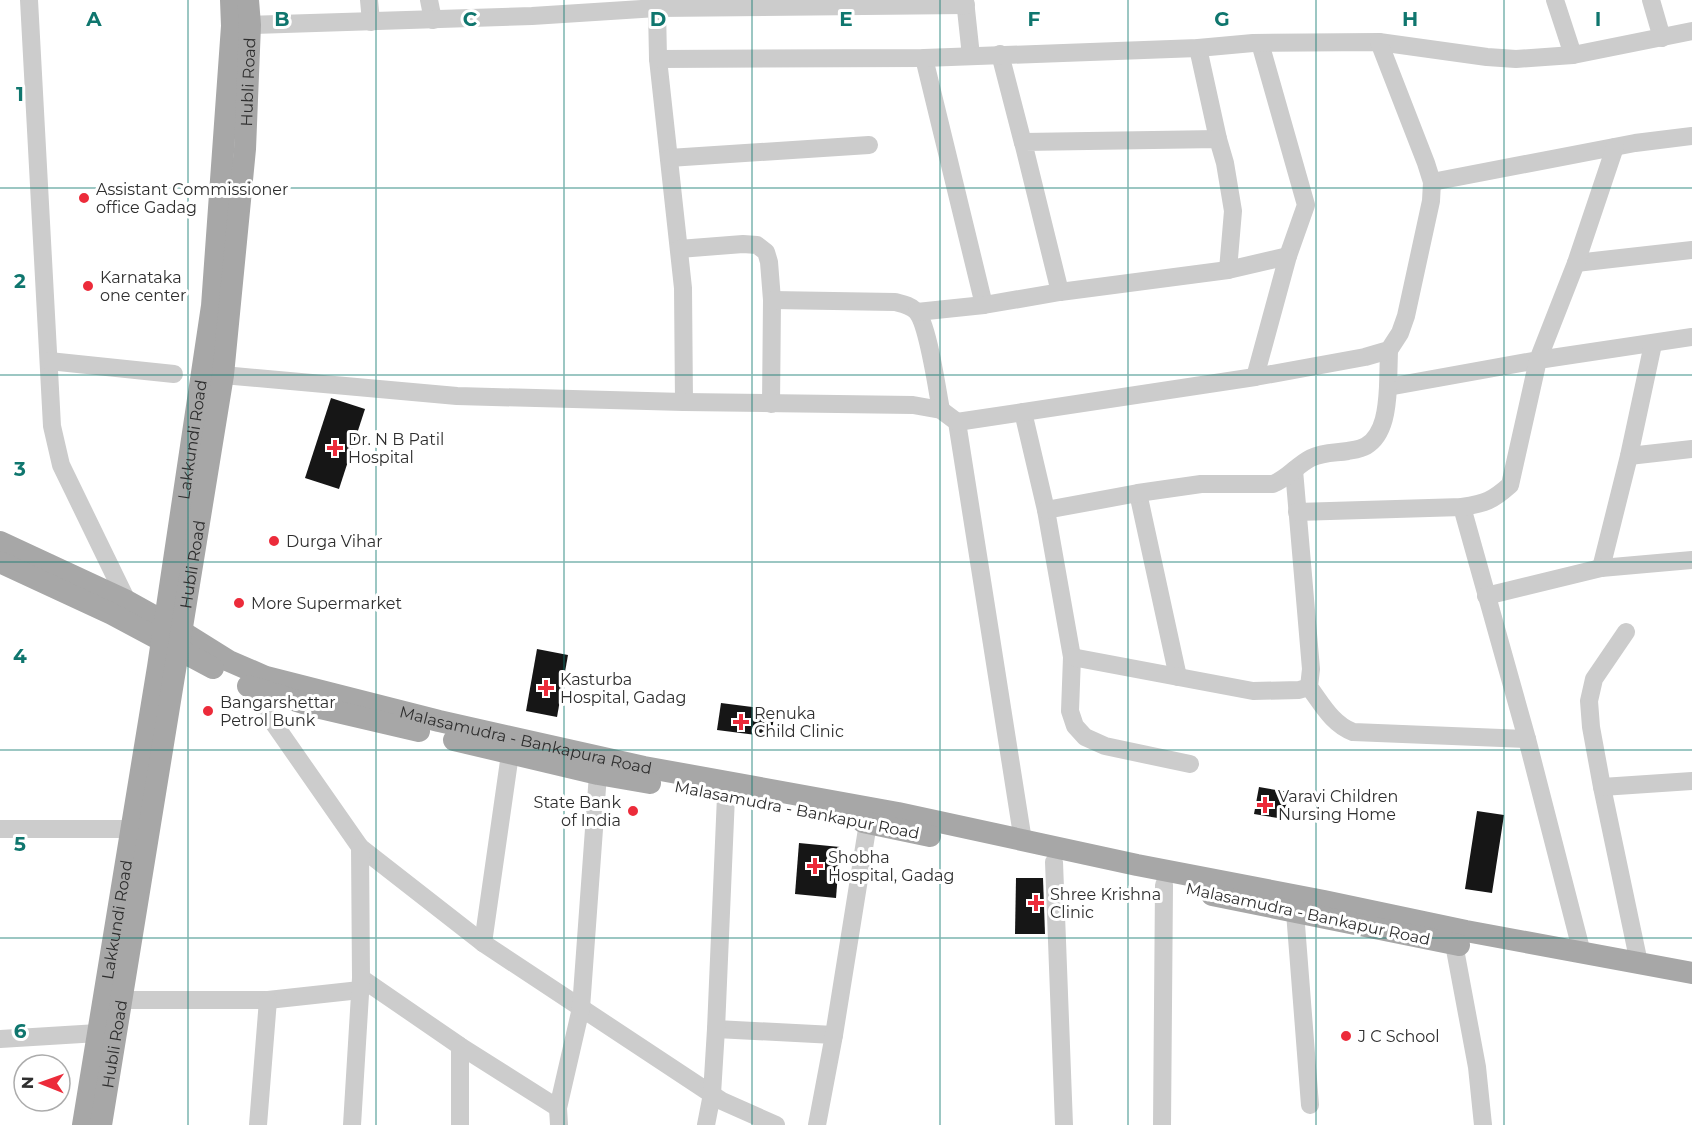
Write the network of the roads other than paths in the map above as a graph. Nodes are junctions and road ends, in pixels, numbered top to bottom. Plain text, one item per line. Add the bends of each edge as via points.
1 (29, 0) edge
2 (231, 0) edge
3 (248, 0) edge
4 (369, 0) edge
5 (429, 0) edge
6 (1555, 0) edge
7 (1651, 0) edge
8 (844, 3) edge
9 (965, 3) edge
10 (656, 4) edge
11 (531, 8) edge
12 (485, 9) edge
13 (433, 20) junction
14 (371, 22) junction
15 (250, 25) junction
16 (1692, 31) edge
17 (1662, 38) junction
18 (1379, 42) junction
19 (1260, 43) junction
20 (1198, 48) junction
21 (1000, 54) junction
22 (1573, 55) junction
23 (971, 56) junction
24 (924, 58) junction
25 (658, 59) junction
26 (1692, 136) edge
27 (1218, 139) junction
28 (1023, 142) junction
29 (869, 145) dead end
30 (1615, 147) junction
31 (669, 158) junction
32 (1432, 182) junction
33 (679, 249) junction
34 (1692, 250) edge
35 (1288, 256) junction
36 (1576, 263) junction
37 (1228, 270) junction
38 (1060, 292) junction
39 (772, 300) junction
40 (984, 305) junction
41 (917, 312) junction
42 (1692, 337) edge
43 (1653, 344) junction
44 (1389, 350) junction
45 (1538, 360) junction
46 (49, 361) junction
47 (174, 374) dead end
48 (223, 375) junction
49 (1255, 377) junction
50 (1388, 387) junction
51 (684, 402) junction
52 (771, 404) junction
53 (941, 410) junction
54 (1023, 412) junction
55 (957, 422) junction
56 (1692, 449) edge
57 (1629, 456) junction
58 (1294, 470) junction
59 (1138, 493) junction
60 (1462, 507) junction
61 (1046, 510) junction
62 (1297, 512) junction
63 (0, 542) edge
64 (1692, 560) edge
65 (0, 562) edge
66 (1601, 568) junction
67 (1486, 596) junction
68 (128, 601) junction
69 (1626, 632) dead end
70 (172, 635) junction
71 (1072, 657) junction
72 (1178, 677) junction
73 (247, 686) junction
74 (1309, 687) junction
75 (1527, 739) junction
76 (510, 754) junction
77 (1190, 764) dead end
78 (598, 774) junction
79 (1692, 781) edge
80 (1602, 787) junction
81 (726, 796) junction
82 (868, 823) junction
83 (0, 829) edge
84 (131, 829) junction
85 (1023, 841) junction
86 (360, 847) junction
87 (1054, 862) junction
88 (1164, 885) junction
89 (1295, 912) junction
90 (483, 943) junction
91 (1454, 944) junction
92 (1582, 953) junction
93 (1639, 963) junction
94 (1692, 973) edge
95 (361, 984) junction
96 (1692, 987) edge
97 (268, 999) junction
98 (122, 1000) junction
99 (581, 1008) junction
100 (716, 1029) junction
101 (98, 1033) junction
102 (834, 1035) junction
103 (0, 1039) edge
104 (460, 1046) junction
105 (712, 1094) junction
106 (1310, 1105) dead end
107 (559, 1116) edge
108 (355, 1119) edge
109 (83, 1125) edge
110 (100, 1125) edge
111 (258, 1125) edge
112 (460, 1125) edge
113 (706, 1125) edge
114 (776, 1125) edge
115 (817, 1125) edge
116 (1064, 1125) edge
117 (1162, 1125) edge
118 (1483, 1125) edge

1 - 46 street
2 - 70 main road, Lakkundi Road via 212,306
3 - 15 main road, Hubli Road
4 - 14 street
5 - 13 street
6 - 22 street
7 - 17 street
8 - 9 street
8 - 10 street
9 - 23 street
10 - 11 street
10 - 25 street
11 - 12 street
12 - 13 street
13 - 14 street
14 - 15 street
15 - 48 main road, Hubli Road via 245,149
16 - 17 street
17 - 22 street
18 - 19 street
18 - 22 street via 1516,59
18 - 32 street
19 - 20 street
19 - 35 street via 1305,205
20 - 21 street
20 - 27 street
21 - 23 street
21 - 28 street
23 - 24 street
24 - 25 street
24 - 40 street
25 - 31 street
26 - 30 street
27 - 28 street
27 - 37 street via 1233,211
28 - 38 street
29 - 31 street
30 - 32 street
30 - 36 street
31 - 33 street
32 - 44 street via 1406,316
33 - 39 street via 757,245 766,252 769,262
33 - 51 street via 684,288
34 - 36 street
35 - 37 street
35 - 49 street
36 - 45 street
37 - 38 street
38 - 40 street
39 - 41 street via 895,302
39 - 52 street
40 - 41 street
41 - 53 street
42 - 43 street
43 - 45 street
43 - 57 street
44 - 49 street
44 - 50 street
45 - 50 street
45 - 60 street via 1510,485 1495,499
46 - 47 street
46 - 68 street via 52,426 61,465
48 - 51 street via 457,396
48 - 70 main road, Hubli Road
49 - 54 street
50 - 58 street via 1383,421 1366,446 1313,456
51 - 52 street
52 - 53 street via 913,405
53 - 55 street
54 - 55 street
54 - 61 street
55 - 85 street
56 - 57 street
57 - 66 street
58 - 59 street via 1273,484 1201,484
58 - 62 street
59 - 61 street
59 - 72 street
60 - 62 street
60 - 67 street
61 - 71 street
62 - 74 street via 1311,669
63 - 68 main road
64 - 66 street
65 - 70 main road
66 - 67 street
67 - 75 street
68 - 70 main road
69 - 80 street via 1594,679 1588,701
70 - 73 main road, Malasamudra - Bankapur Road
70 - 84 main road, Lakkundi Road
70 - 85 main road, Malasamudra - Bankapura Road via 266,677 428,718 644,767 897,813
70 - 98 main road, Hubli Road
71 - 72 street
71 - 77 street via 1070,711 1075,726 1086,737 1105,746
72 - 74 street via 1253,691
73 - 76 main road, Malasamudra - Bankapur Road via 316,707
73 - 86 street
74 - 75 street via 1334,722 1353,732
75 - 92 street
76 - 78 main road, Malasamudra - Bankapur Road
76 - 90 street
78 - 81 main road, Malasamudra - Bankapur Road
78 - 99 street
79 - 80 street
80 - 93 street
81 - 82 main road, Malasamudra - Bankapur Road
81 - 100 street
82 - 87 main road, Malasamudra - Bankapur Road
82 - 102 street
83 - 84 street
84 - 101 main road, Lakkundi Road
85 - 92 main road, Malasamudra - Bankapura Road
86 - 90 street
86 - 95 street
87 - 88 main road, Malasamudra - Bankapur Road
87 - 116 street
88 - 89 main road, Malasamudra - Bankapur Road
88 - 117 street
89 - 91 main road, Malasamudra - Bankapur Road
89 - 106 street
90 - 99 street
91 - 96 main road, Malasamudra - Bankapur Road
91 - 118 street via 1477,1067
92 - 93 main road, Malasamudra - Bankapura Road
93 - 94 main road, Malasamudra - Bankapura Road
95 - 97 street
95 - 104 street
95 - 108 street
97 - 98 street
97 - 111 street
98 - 110 main road, Hubli Road
99 - 105 street
99 - 107 street
100 - 102 street
100 - 105 street
101 - 103 street
101 - 109 main road, Lakkundi Road
102 - 115 street
104 - 107 street
104 - 112 street
105 - 113 street
105 - 114 street

